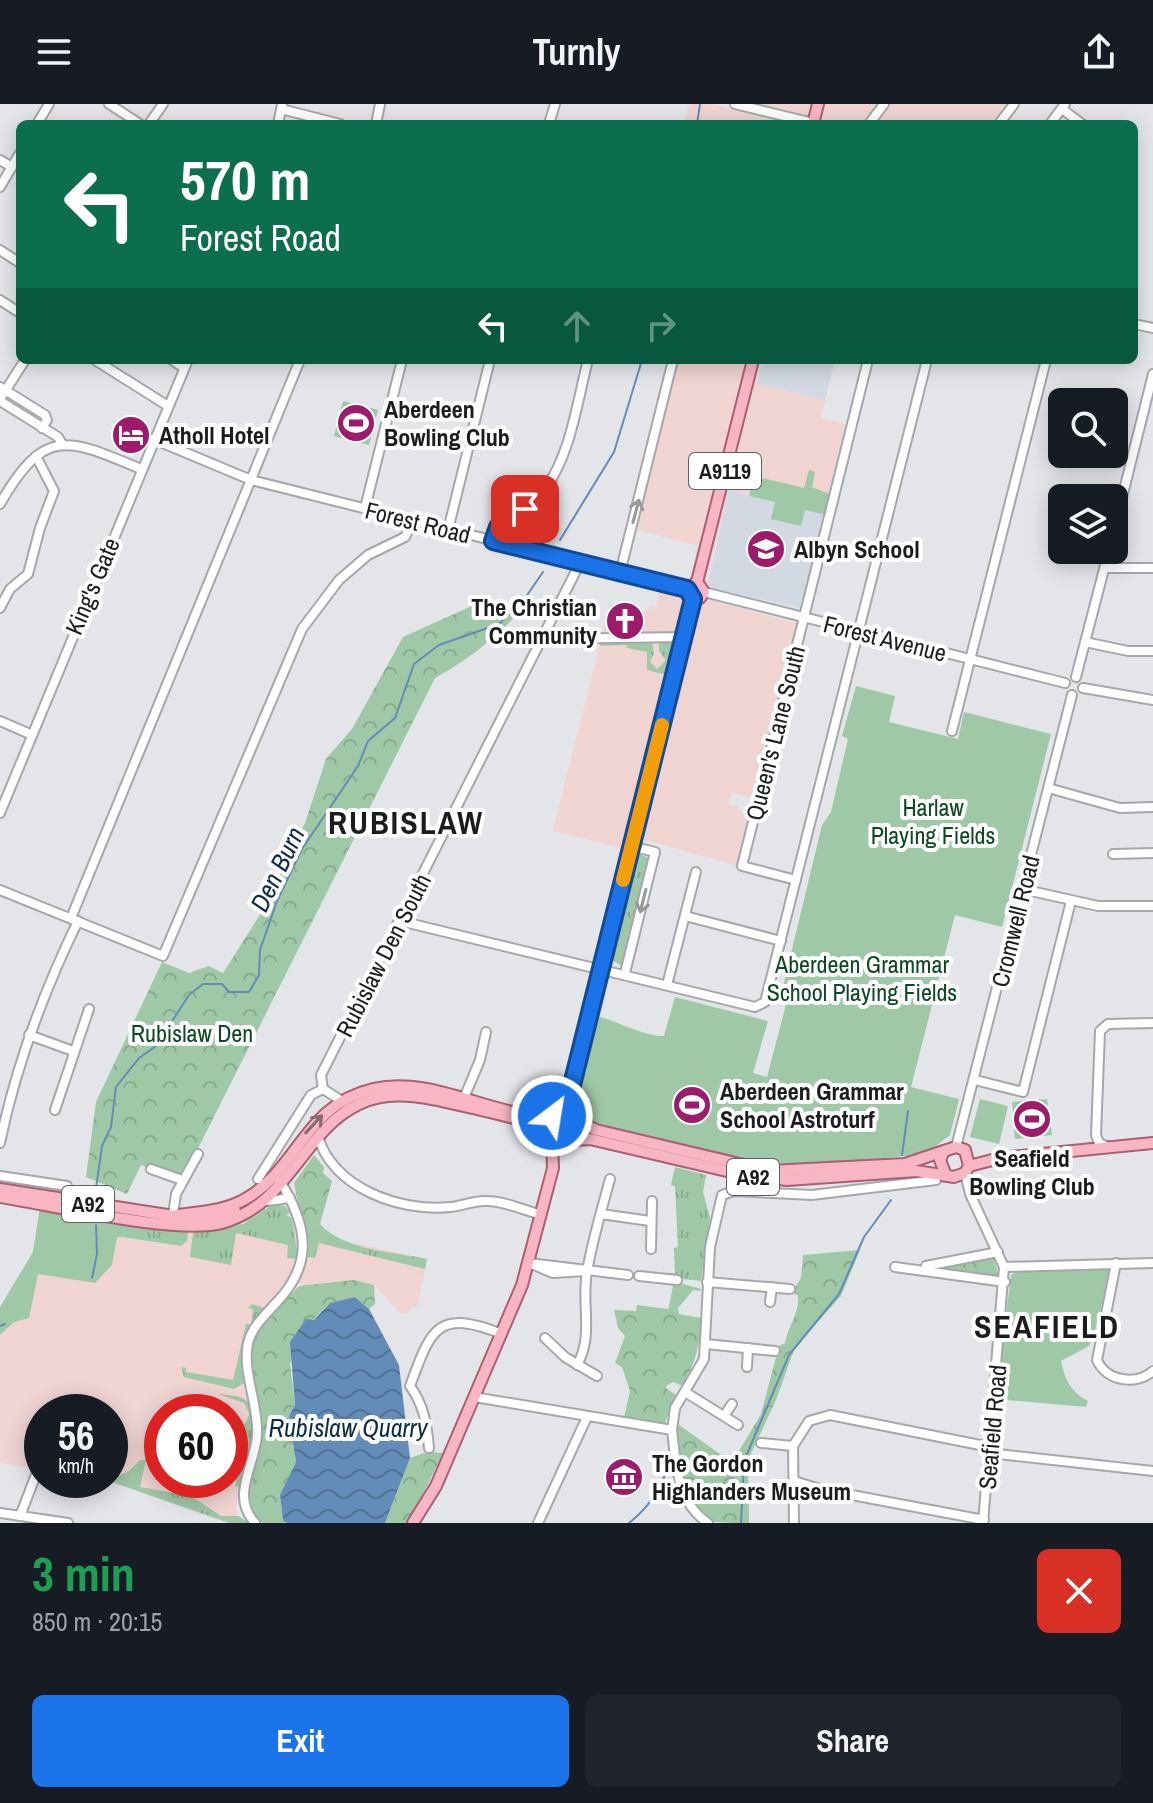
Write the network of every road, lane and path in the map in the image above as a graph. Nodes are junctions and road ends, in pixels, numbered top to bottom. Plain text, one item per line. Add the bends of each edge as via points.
1 (109, 104) edge
2 (735, 104) edge
3 (1063, 106) edge
4 (282, 107) edge
5 (133, 120) edge
6 (326, 120) edge
7 (801, 120) edge
8 (1078, 120) edge
9 (0, 160) edge
10 (16, 160) edge
11 (11, 168) junction
12 (16, 172) edge
13 (0, 187) edge
14 (22, 364) edge
15 (101, 364) edge
16 (186, 364) edge
17 (298, 364) edge
18 (401, 364) edge
19 (489, 364) edge
20 (587, 364) edge
21 (672, 364) edge
22 (752, 364) edge
23 (867, 364) edge
24 (926, 364) edge
25 (1045, 364) edge
26 (1153, 374) edge
27 (1, 394) edge
28 (168, 406) junction
29 (153, 439) junction
30 (62, 444) junction
31 (36, 456) junction
32 (141, 469) junction
33 (251, 480) junction
34 (1126, 484) edge
35 (0, 504) edge
36 (365, 508) junction
37 (413, 521) junction
38 (448, 530) junction
39 (493, 541) junction
40 (580, 563) junction
41 (1106, 564) edge
42 (1105, 568) junction
43 (1153, 568) edge
44 (620, 573) junction
45 (697, 582) junction
46 (687, 589) junction
47 (704, 592) junction
48 (693, 599) junction
49 (0, 608) edge
50 (804, 618) junction
51 (859, 632) junction
52 (684, 637) junction
53 (542, 639) junction
54 (1085, 642) junction
55 (1153, 651) edge
56 (970, 660) junction
57 (1076, 677) junction
58 (1065, 683) junction
59 (1083, 688) junction
60 (1072, 695) junction
61 (1153, 700) edge
62 (0, 721) edge
63 (952, 731) dead end
64 (30, 734) junction
65 (1048, 788) junction
66 (1153, 807) edge
67 (0, 813) edge
68 (631, 846) junction
69 (1153, 853) edge
70 (1113, 854) dead end
71 (696, 872) dead end
72 (796, 880) junction
73 (1022, 889) junction
74 (0, 890) edge
75 (1071, 901) junction
76 (1153, 906) edge
77 (685, 916) junction
78 (74, 920) junction
79 (400, 921) junction
80 (781, 941) junction
81 (601, 969) junction
82 (625, 973) junction
83 (667, 985) junction
84 (89, 1009) dead end
85 (1153, 1023) edge
86 (486, 1032) dead end
87 (29, 1035) junction
88 (73, 1051) junction
89 (975, 1080) junction
90 (323, 1089) junction
91 (571, 1090) junction
92 (464, 1098) junction
93 (342, 1101) junction
94 (55, 1110) dead end
95 (553, 1115) junction
96 (571, 1120) junction
97 (549, 1135) junction
98 (318, 1137) junction
99 (568, 1139) junction
100 (0, 1143) edge
101 (1153, 1143) edge
102 (956, 1147) junction
103 (1109, 1147) junction
104 (944, 1151) junction
105 (968, 1153) junction
106 (198, 1154) dead end
107 (1000, 1158) junction
108 (553, 1168) junction
109 (151, 1169) dead end
110 (892, 1173) junction
111 (275, 1174) junction
112 (954, 1174) junction
113 (0, 1176) edge
114 (258, 1179) dead end
115 (610, 1179) dead end
116 (182, 1180) junction
117 (282, 1185) junction
118 (67, 1186) dead end
119 (894, 1186) junction
120 (716, 1187) dead end
121 (0, 1189) edge
122 (722, 1195) junction
123 (0, 1197) edge
124 (290, 1198) junction
125 (267, 1201) junction
126 (652, 1201) dead end
127 (601, 1214) junction
128 (175, 1215) junction
129 (541, 1215) junction
130 (650, 1221) junction
131 (651, 1249) dead end
132 (998, 1252) junction
133 (529, 1263) junction
134 (1116, 1263) junction
135 (1153, 1263) edge
136 (895, 1267) dead end
137 (918, 1267) junction
138 (1004, 1267) junction
139 (587, 1270) junction
140 (628, 1275) dead end
141 (639, 1276) dead end
142 (677, 1280) dead end
143 (707, 1282) junction
144 (1005, 1282) junction
145 (772, 1287) junction
146 (790, 1289) dead end
147 (770, 1302) dead end
148 (502, 1334) junction
149 (545, 1338) dead end
150 (706, 1344) junction
151 (748, 1348) junction
152 (775, 1351) dead end
153 (577, 1365) junction
154 (747, 1367) dead end
155 (1153, 1371) edge
156 (597, 1376) dead end
157 (685, 1392) junction
158 (474, 1397) junction
159 (732, 1404) dead end
160 (724, 1416) junction
161 (587, 1417) junction
162 (738, 1425) dead end
163 (672, 1430) junction
164 (761, 1443) dead end
165 (793, 1446) junction
166 (429, 1448) dead end
167 (989, 1450) junction
168 (1153, 1471) edge
169 (794, 1481) junction
170 (27, 1498) edge
171 (0, 1513) edge
172 (20, 1516) junction
173 (696, 1520) edge
174 (984, 1521) edge
175 (68, 1523) edge
176 (255, 1523) edge
177 (413, 1523) edge
178 (538, 1523) edge
179 (708, 1523) edge
180 (794, 1523) edge

1 - 5 street
2 - 7 street
3 - 8 street
4 - 6 street
9 - 11 street
10 - 11 street
11 - 12 street
11 - 13 street
14 - 27 street
15 - 28 street
16 - 28 street, King's Gate
17 - 33 street
18 - 36 street
19 - 38 street
20 - 39 street via 553,476 534,501 498,527
44 -> 21 street
22 - 45 main road, A9119
23 - 50 street, Queen's Lane South
24 - 51 street
25 - 56 street
26 - 34 street
27 - 30 street
28 - 29 street, King's Gate
29 - 32 street, King's Gate
29 - 33 street, Forest Road
30 - 31 street
30 - 32 street via 84,446
31 - 35 street
31 - 49 street via 54,491 28,574 10,589
32 - 64 street, King's Gate
33 - 36 street, Forest Road
33 - 78 street
36 - 37 street, Forest Road
37 - 38 street, Forest Road
37 - 78 street via 405,537 368,555 339,580 302,629 163,956
38 - 39 street, Forest Road
39 - 40 street, Forest Road
40 - 44 street, Forest Road
40 - 53 street, Rubislaw Den South
41 - 42 street
42 - 43 street
42 - 54 street
44 - 46 street, Forest Road
45 - 46 main road
45 - 47 main road
46 - 48 main road
47 - 48 main road
47 - 50 street, Forest Avenue
48 - 52 main road
50 - 51 street, Forest Avenue
50 - 72 street, Queen's Lane South via 742,866
51 - 56 street, Forest Avenue
51 - 72 street
52 - 53 street
52 - 68 main road
53 - 79 street, Rubislaw Den South
54 - 55 street
54 - 57 street
56 - 58 street, Forest Avenue
56 - 63 street
57 - 58 street
57 - 59 street
58 - 60 street
59 - 60 street
59 - 61 street
60 - 65 street, Cromwell Road
62 - 64 street
64 - 67 street, King's Gate
65 - 66 street via 1120,808
65 - 73 street, Cromwell Road
68 - 81 main road
68 -> 82 street via 655,852
69 - 70 street
71 - 77 street
72 - 80 street
73 - 75 street
73 - 89 street, Cromwell Road
74 - 78 street
75 - 76 street
75 - 89 street via 1023,1092
77 - 80 street
77 - 83 street
78 - 87 street
79 - 81 street
79 - 90 street, Rubislaw Den South via 321,1075
80 - 83 street via 765,1002 755,1007
81 - 82 street
81 - 91 main road
82 - 83 street
84 - 88 street
85 - 103 street via 1108,1024 1101,1029 1096,1130 1098,1141
86 - 92 street
87 - 88 street
87 - 100 street
88 - 94 street
89 - 102 street, Cromwell Road
90 - 93 street
90 - 114 street, Rubislaw Den South via 309,1098
91 - 95 main road
91 - 96 main road
92 - 93 main road, A92 via 400,1086
92 - 95 main road, A92 via 529,1115
111 -> 93 main road, A92 via 317,1120
95 - 96 main road, A92
95 - 97 main road
96 - 99 main road via 574,1128
96 - 104 main road, A92 via 769,1171 905,1164
97 - 98 main road, A92 via 482,1110 393,1094 353,1106
97 - 99 main road, A92
97 - 108 main road
98 - 117 main road, A92
98 - 129 street via 330,1169 396,1203 448,1207 488,1201
99 - 108 main road
99 - 110 main road, A92 via 590,1139 769,1179
101 - 103 main road, A92
102 - 104 main road, A92
102 - 105 main road, A92
103 - 107 main road, A92
104 - 112 main road via 940,1160
105 - 107 main road, A92
105 - 112 main road
106 - 116 street
107 - 112 main road, A92
108 - 129 main road
109 - 116 street
110 - 112 main road, A92
110 - 119 street
111 - 117 street
111 - 128 main road, A92 via 235,1204
112 - 119 street
112 - 132 street, Seafield Road via 970,1194
113 - 118 street
115 - 127 street
116 - 128 street
117 - 124 street
117 - 125 main road, A92
117 - 128 main road via 225,1215
119 - 122 street
120 - 122 street
121 - 128 main road, A92
122 - 143 street
123 - 125 main road, A92 via 201,1227 235,1219
124 - 125 street
124 - 176 street via 303,1254 301,1270 258,1322 247,1351 258,1431 243,1500
126 - 130 street
127 - 130 street
127 - 139 street
129 - 133 main road
130 - 131 street
132 - 137 street
132 - 138 street, Seafield Road
133 - 139 street via 553,1273
133 - 148 main road
134 - 135 street
134 - 138 street
134 - 155 street via 1097,1360 1104,1371 1128,1380 1140,1380
136 - 137 street
137 - 144 street
138 - 144 street, Seafield Road
139 - 140 street
139 - 153 street via 587,1344
141 - 142 street
143 - 145 street
143 - 150 street
144 - 167 street, Seafield Road
145 - 146 street
145 - 147 street
148 - 158 main road
148 - 166 street via 457,1321 429,1337 410,1386 426,1419
149 - 153 street
150 - 151 street
150 - 157 street via 704,1359
151 - 152 street
151 - 154 street
153 - 156 street
157 - 160 street
157 - 163 street via 675,1408
158 - 161 street
158 - 177 main road via 436,1486
159 - 160 street
160 - 162 street
161 - 163 street
161 - 178 street
163 - 173 street via 676,1469
164 - 165 street
165 - 167 street via 809,1421 830,1415
165 - 169 street
167 - 168 street
167 - 174 street, Seafield Road
169 - 174 street
169 - 180 street
170 - 172 street
171 - 172 street
172 - 175 street
173 - 179 street

